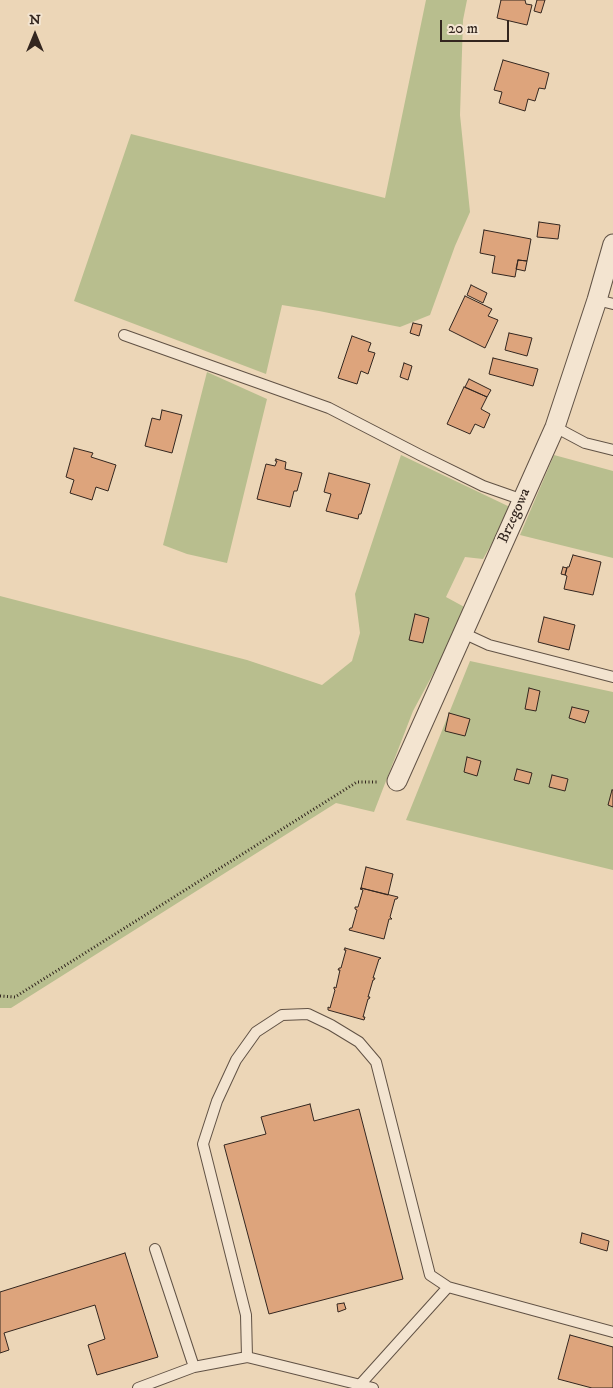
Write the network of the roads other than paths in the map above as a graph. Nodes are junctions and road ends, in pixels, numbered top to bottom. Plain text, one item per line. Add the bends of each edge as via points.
1 (613, 244) edge
2 (605, 302) edge
3 (124, 335) dead end
4 (555, 427) junction
5 (613, 450) edge
6 (522, 500) junction
7 (463, 633) junction
8 (613, 677) edge
9 (397, 781) road end
10 (155, 1249) dead end
11 (448, 1288) junction
12 (613, 1332) edge
13 (247, 1356) junction
14 (194, 1367) junction
15 (359, 1386) edge
16 (138, 1388) edge
17 (373, 1388) edge

1 - 2 street, Brzegowa
2 - 4 street, Brzegowa
3 - 6 lane via 329,408 484,486
4 - 5 lane via 585,443
4 - 6 street, Brzegowa
6 - 7 street, Brzegowa
7 - 8 lane via 489,645
7 - 9 street, Brzegowa
10 - 14 lane
11 - 12 lane
11 - 13 lane via 430,1275 376,1062 359,1042 331,1025 308,1014 282,1015 256,1032 236,1060 203,1144 246,1315
11 - 15 lane
13 - 14 lane
13 - 15 lane
14 - 16 lane
15 - 17 lane

